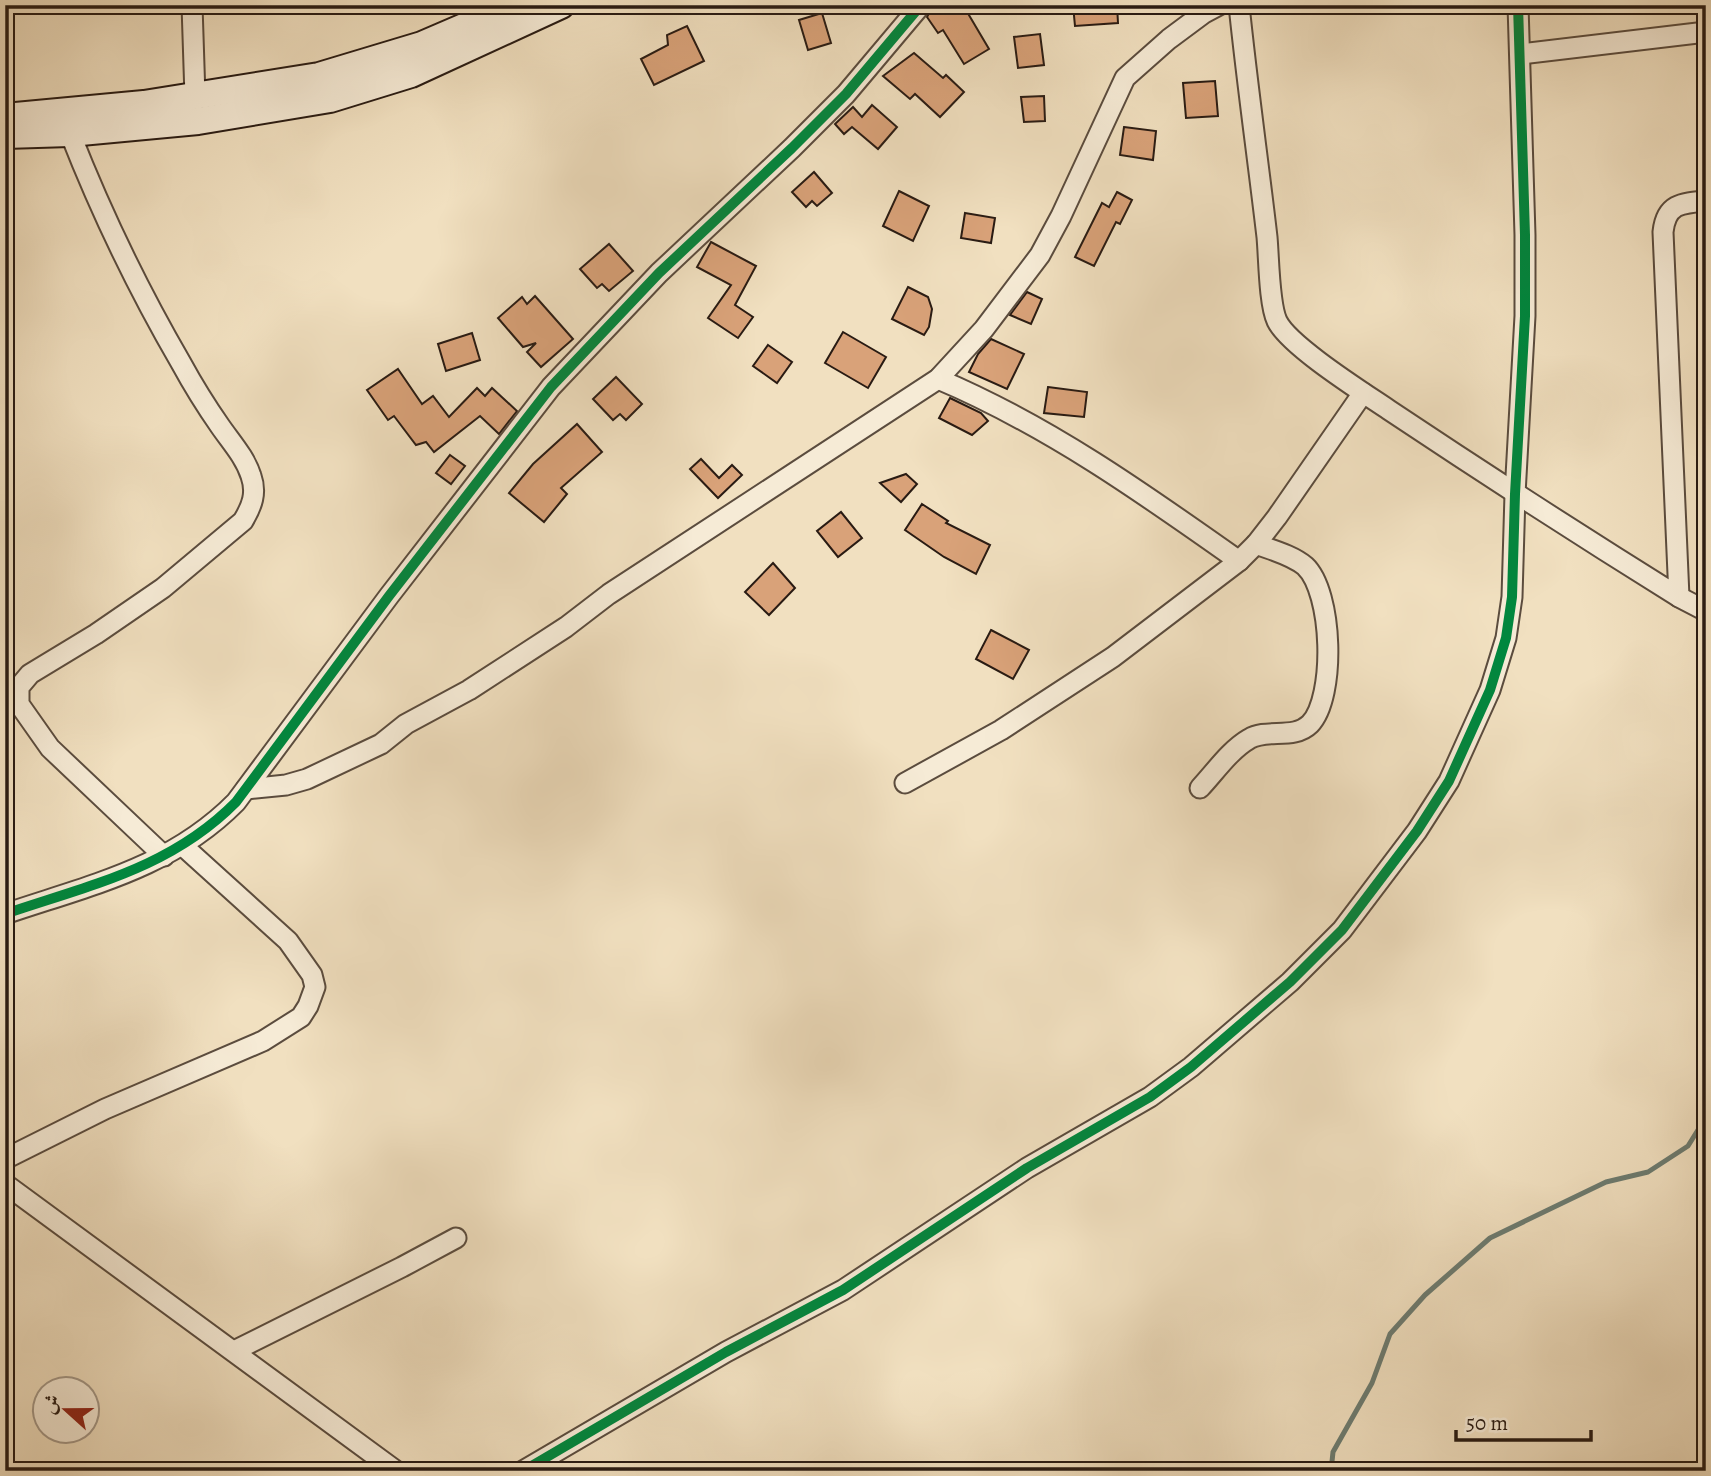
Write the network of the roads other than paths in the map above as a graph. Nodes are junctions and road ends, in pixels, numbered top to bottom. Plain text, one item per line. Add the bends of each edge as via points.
1 (192, 5) edge
2 (515, 5) edge
3 (561, 5) edge
4 (921, 5) edge
5 (1219, 5) edge
6 (1239, 5) edge
7 (1518, 5) edge
8 (1706, 32) edge
9 (1521, 54) junction
10 (195, 97) junction
11 (5, 117) edge
12 (70, 133) junction
13 (5, 135) edge
14 (1706, 201) edge
15 (938, 379) junction
16 (1363, 393) junction
17 (1515, 494) junction
18 (1256, 544) junction
19 (1239, 561) junction
20 (1679, 597) junction
21 (1706, 611) edge
22 (905, 783) dead end
23 (1200, 788) dead end
24 (246, 789) junction
25 (183, 846) junction
26 (164, 856) junction
27 (5, 914) edge
28 (5, 1159) edge
29 (5, 1184) edge
30 (456, 1238) dead end
31 (234, 1351) junction
32 (529, 1470) edge
33 (396, 1471) edge

1 - 10 street
2 - 10 main road via 422,45 344,70
3 - 12 main road via 411,75 356,92 244,115
4 - 24 street via 846,94 659,273 551,387
5 - 15 street via 1168,39 1125,78 1040,255 984,329
6 - 16 street via 1276,319 1318,361
7 - 9 street
8 - 9 street
9 - 17 street via 1525,317
10 - 11 main road
12 - 13 main road
12 - 26 street via 127,263 201,399 242,457 255,493 243,521 163,588 30,674 19,687 19,704 50,748
14 - 20 street via 1668,212 1663,232
15 - 19 street via 1012,412 1139,490
15 - 24 street via 499,671 406,724 381,744 307,779
16 - 17 street
16 - 18 street
17 - 20 street
17 - 32 street via 1512,597 1503,651 1490,690 1449,782 1350,921 1316,957 1236,1031 1150,1097 1027,1168 843,1290 707,1363
18 - 19 street
18 - 23 street via 1293,558 1317,584 1327,632 1322,700 1303,729 1250,738
19 - 22 street via 1113,657 1001,730
20 - 21 street
24 - 25 street via 219,820
25 - 26 street
25 - 28 street via 288,941 312,975 314,987 307,1006 300,1017 263,1041 105,1109
26 - 27 street via 128,873
29 - 31 street
30 - 31 street
31 - 33 street

